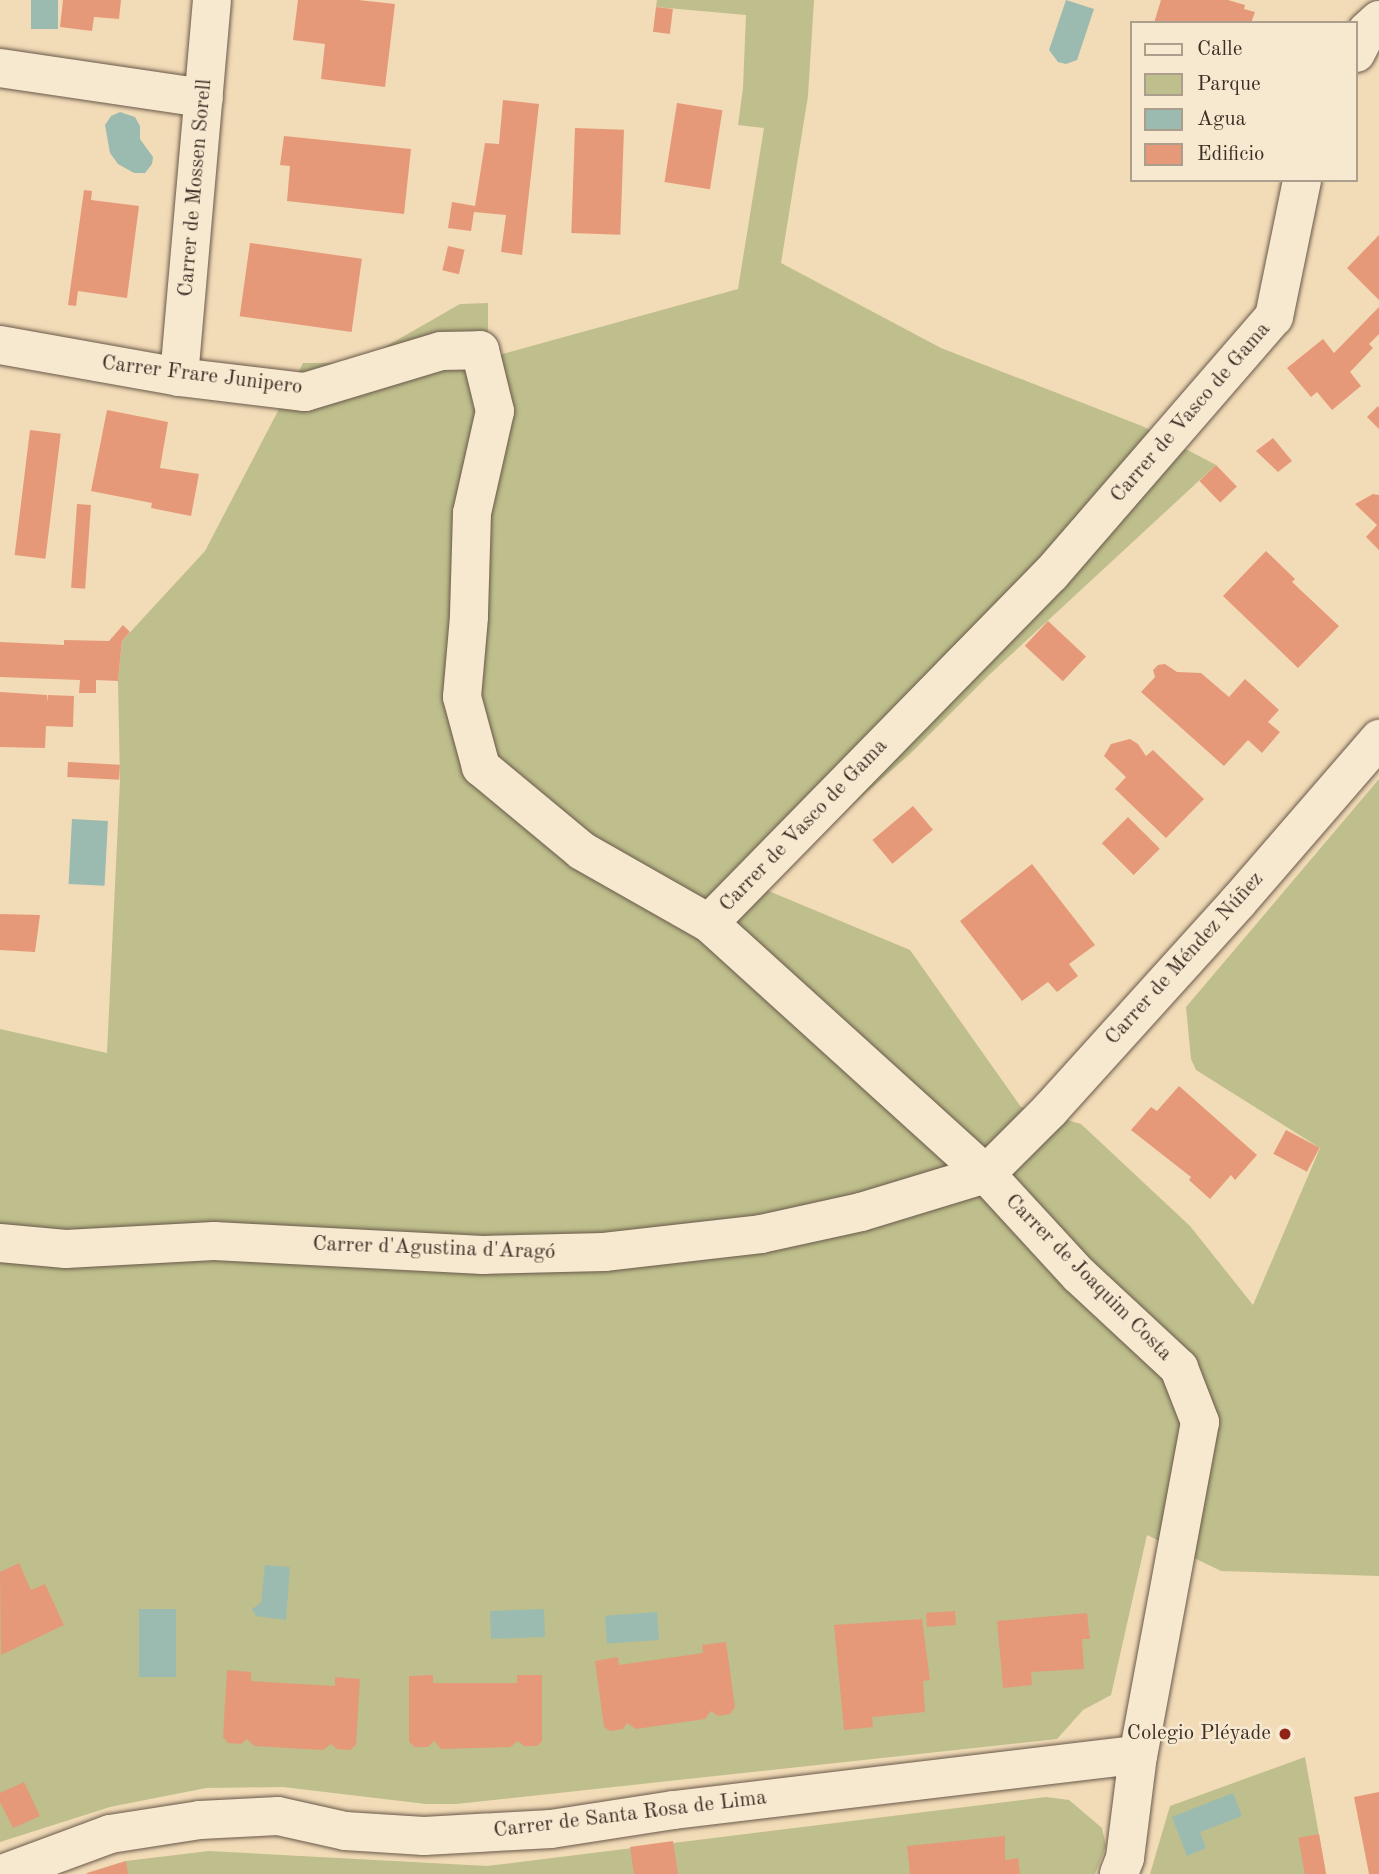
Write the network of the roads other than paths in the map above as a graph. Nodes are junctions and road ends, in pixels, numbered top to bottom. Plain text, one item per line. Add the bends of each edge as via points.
1 (212, 0) edge
2 (1379, 20) edge
3 (1358, 49) edge
4 (0, 68) edge
5 (204, 98) junction
6 (1302, 182) edge
7 (0, 345) edge
8 (441, 351) joint
9 (179, 377) junction
10 (1379, 739) edge
11 (709, 923) junction
12 (986, 1174) junction
13 (0, 1243) edge
14 (1138, 1755) junction
15 (2, 1874) edge
16 (1119, 1874) edge

1 - 5 street, Carrer de Mossen Sorell
2 - 3 street via 1367,30
4 - 5 street
5 - 9 street, Carrer de Mossen Sorell
6 - 11 street, Carrer de Vasco de Gama via 1274,317 1051,574
7 - 9 street, Carrer Frare Junipero
8 - 9 street, Carrer Frare Junipero via 305,392
8 - 11 street, Carrer de Vasco de Gama via 480,350 495,411 472,513 470,617 462,697 481,767 582,851
10 - 12 street, Carrer de Méndez Núñez via 1140,1011
11 - 12 street, Carrer de Joaquim Costa
12 - 13 street, Carrer d'Agustina d'Aragó via 861,1213 761,1234 604,1252 483,1255 214,1241 66,1249
12 - 14 street, Carrer de Joaquim Costa via 1079,1275 1179,1368 1200,1422
14 - 15 street, Carrer de Santa Rosa de Lima via 688,1808 551,1829 424,1836 345,1830 278,1816 200,1820 110,1834
14 - 16 street, Carrer de Joaquim Costa

